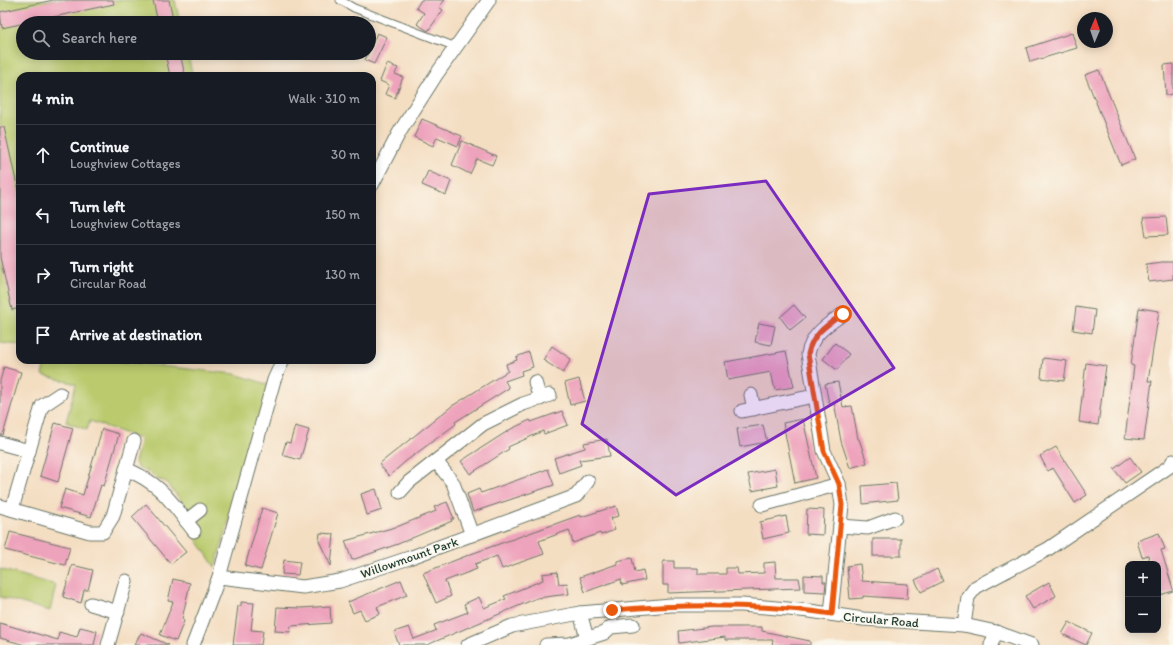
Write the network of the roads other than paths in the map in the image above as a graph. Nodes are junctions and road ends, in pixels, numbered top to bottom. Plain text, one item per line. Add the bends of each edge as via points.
1 (340, 0) edge
2 (489, 0) edge
3 (375, 16) edge
4 (376, 16) edge
5 (456, 47) junction
6 (376, 177) edge
7 (843, 314) dead end
8 (281, 364) edge
9 (535, 382) dead end
10 (60, 394) dead end
11 (751, 395) dead end
12 (814, 396) junction
13 (134, 441) dead end
14 (0, 443) edge
15 (29, 451) junction
16 (436, 461) junction
17 (1173, 461) edge
18 (126, 469) junction
19 (588, 482) dead end
20 (839, 484) junction
21 (400, 492) dead end
22 (762, 504) dead end
23 (6, 507) edge
24 (200, 510) dead end
25 (895, 518) dead end
26 (840, 526) junction
27 (472, 535) junction
28 (219, 578) junction
29 (126, 581) dead end
30 (91, 604) dead end
31 (118, 612) junction
32 (580, 613) junction
33 (832, 614) junction
34 (633, 625) dead end
35 (964, 625) junction
36 (996, 632) junction
37 (587, 638) junction
38 (108, 645) edge
39 (193, 645) edge
40 (468, 645) edge
41 (546, 645) edge
42 (991, 645) edge
43 (1032, 645) edge

1 - 3 lane
2 - 5 street
4 - 5 lane
5 - 6 street via 399,133
7 - 12 street via 823,328 810,345 808,364
8 - 28 street via 274,380
9 - 16 street via 545,397 523,404 483,424
10 - 15 street via 42,406
11 - 12 street via 748,410
12 - 20 street via 824,451
13 - 18 street
14 - 15 street
15 - 23 street
16 - 21 street
16 - 27 street via 453,483
17 - 35 street via 1170,466 1048,549 976,587 968,597
18 - 23 street via 113,516 102,532 90,532
18 - 24 street via 142,476 162,490 190,526
19 - 27 street, Willowmount Park via 576,496
20 - 22 street
20 - 26 street via 842,505
25 - 26 street via 868,528
26 - 33 street
27 - 28 street, Willowmount Park via 340,581 302,587
28 - 39 street
29 - 31 street
30 - 31 street
31 - 38 street
32 - 33 street, Circular Road via 671,605 742,605
32 - 37 street
32 - 40 street, Circular Road via 512,626
33 - 35 street, Circular Road via 862,619
34 - 37 street via 611,627 604,633
35 - 36 street, Circular Road
36 - 42 street
36 - 43 street, Circular Road
37 - 41 street via 570,644

